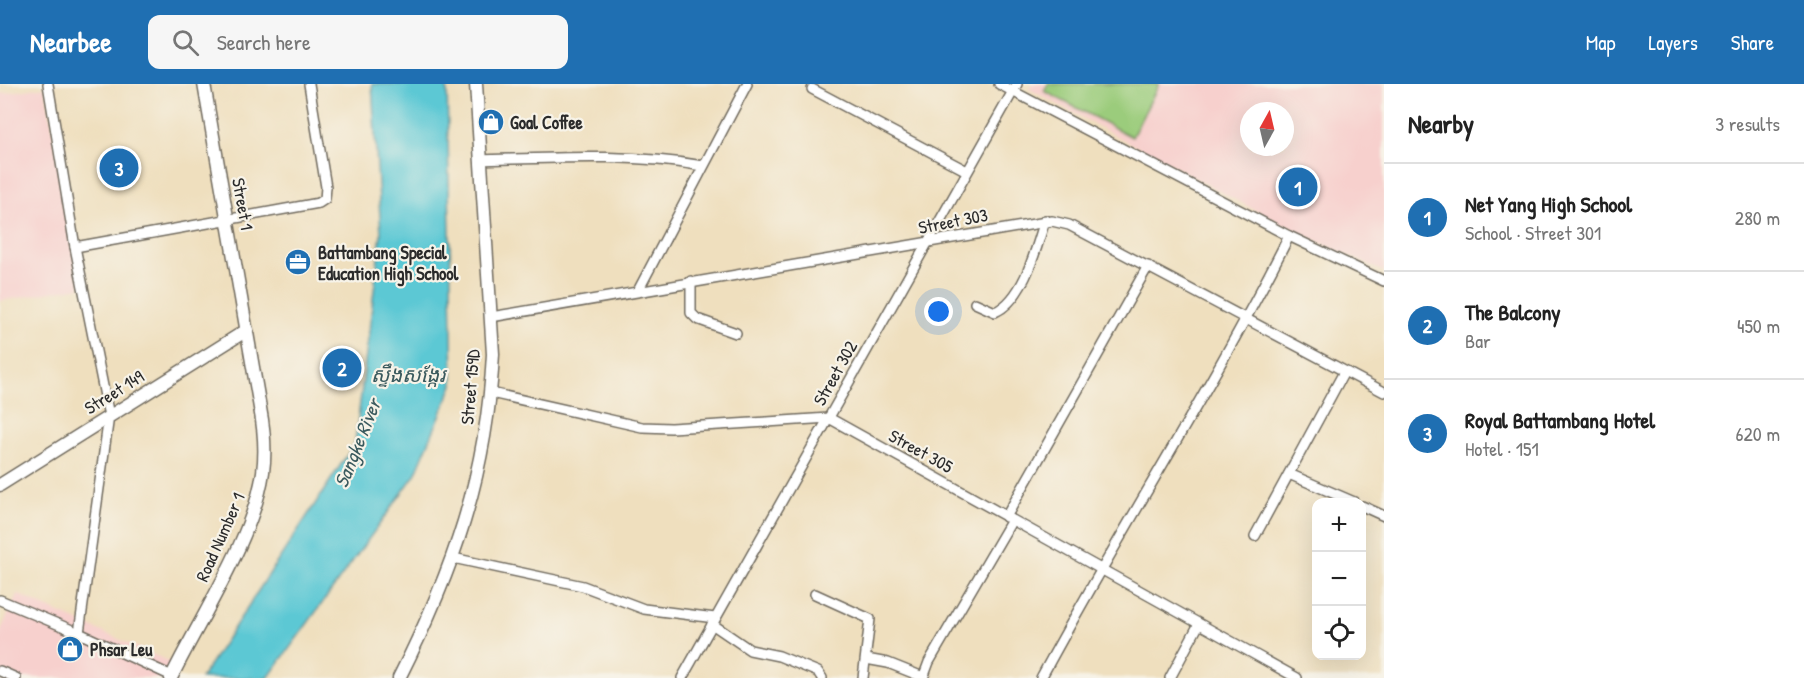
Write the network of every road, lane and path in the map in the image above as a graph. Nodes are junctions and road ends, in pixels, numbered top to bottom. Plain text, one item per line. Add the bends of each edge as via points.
1 (48, 84) edge
2 (204, 84) edge
3 (309, 84) edge
4 (476, 84) edge
5 (747, 84) edge
6 (999, 84) edge
7 (1015, 87) edge
8 (812, 89) dead end
9 (480, 160) junction
10 (703, 166) junction
11 (968, 171) junction
12 (1045, 220) junction
13 (228, 221) junction
14 (1289, 236) junction
15 (927, 243) junction
16 (75, 247) junction
17 (1148, 266) junction
18 (691, 281) junction
19 (1384, 281) edge
20 (639, 289) junction
21 (975, 303) dead end
22 (491, 317) junction
23 (1246, 320) junction
24 (247, 330) junction
25 (736, 333) dead end
26 (1344, 372) junction
27 (1384, 392) edge
28 (491, 393) junction
29 (109, 416) junction
30 (829, 418) junction
31 (1288, 474) junction
32 (0, 485) edge
33 (1345, 498) edge
34 (1366, 508) edge
35 (1384, 516) edge
36 (1009, 518) junction
37 (1254, 536) dead end
38 (453, 558) junction
39 (1100, 569) junction
40 (815, 594) dead end
41 (0, 600) edge
42 (713, 621) junction
43 (1199, 624) junction
44 (79, 633) junction
45 (866, 659) junction
46 (0, 671) edge
47 (171, 677) edge
48 (923, 677) edge
49 (16, 678) edge
50 (399, 678) edge
51 (682, 678) edge
52 (822, 678) edge
53 (863, 678) edge
54 (1041, 678) edge
55 (1170, 678) edge
56 (1297, 678) edge

1 - 16 street
2 - 13 street, Street 1
3 - 13 street via 325,199
4 - 9 street, Street 159D
5 - 10 street
6 - 7 street
7 - 11 street, Street 302
7 - 14 street
8 - 11 street
9 - 10 street via 606,158
9 - 22 street, Street 159D
10 - 20 street
11 - 15 street, Street 302
12 - 15 street, Street 303
12 - 17 street, Street 303 via 1069,225
12 - 21 street via 1029,271 1005,308 995,312
13 - 16 street
13 - 24 street, Street 1
14 - 19 street
14 - 23 street
15 - 18 street, Street 303
15 - 30 street, Street 302
16 - 29 street
17 - 23 street, Street 303
17 - 36 street
18 - 20 street, Street 303
18 - 25 street via 691,313 697,319
20 - 22 street, Street 303
22 - 28 street, Street 159D
23 - 26 street, Street 303
23 - 39 street
24 - 29 street, Street 149
24 - 47 street, Road Number 1 via 264,442 260,489 226,570
26 - 27 street, Street 303
26 - 31 street
28 - 30 street via 642,427
28 - 38 street, Street 159D via 473,492
29 - 32 street, Street 149
29 - 44 street
30 - 36 street, Street 305
30 - 42 street, Street 302
31 - 33 street
31 - 37 street
34 - 35 street
36 - 39 street, Street 305
36 - 48 street
38 - 42 street via 583,585 655,612
38 - 50 street, Street 159D
39 - 43 street, Street 305
39 - 54 street
40 - 45 street via 870,619
41 - 44 street
42 - 51 street, Street 302
42 - 52 street via 750,650 779,656 818,672
43 - 55 street
43 - 56 street, Street 305
44 - 47 street
45 - 48 street
45 - 53 street
46 - 49 street

